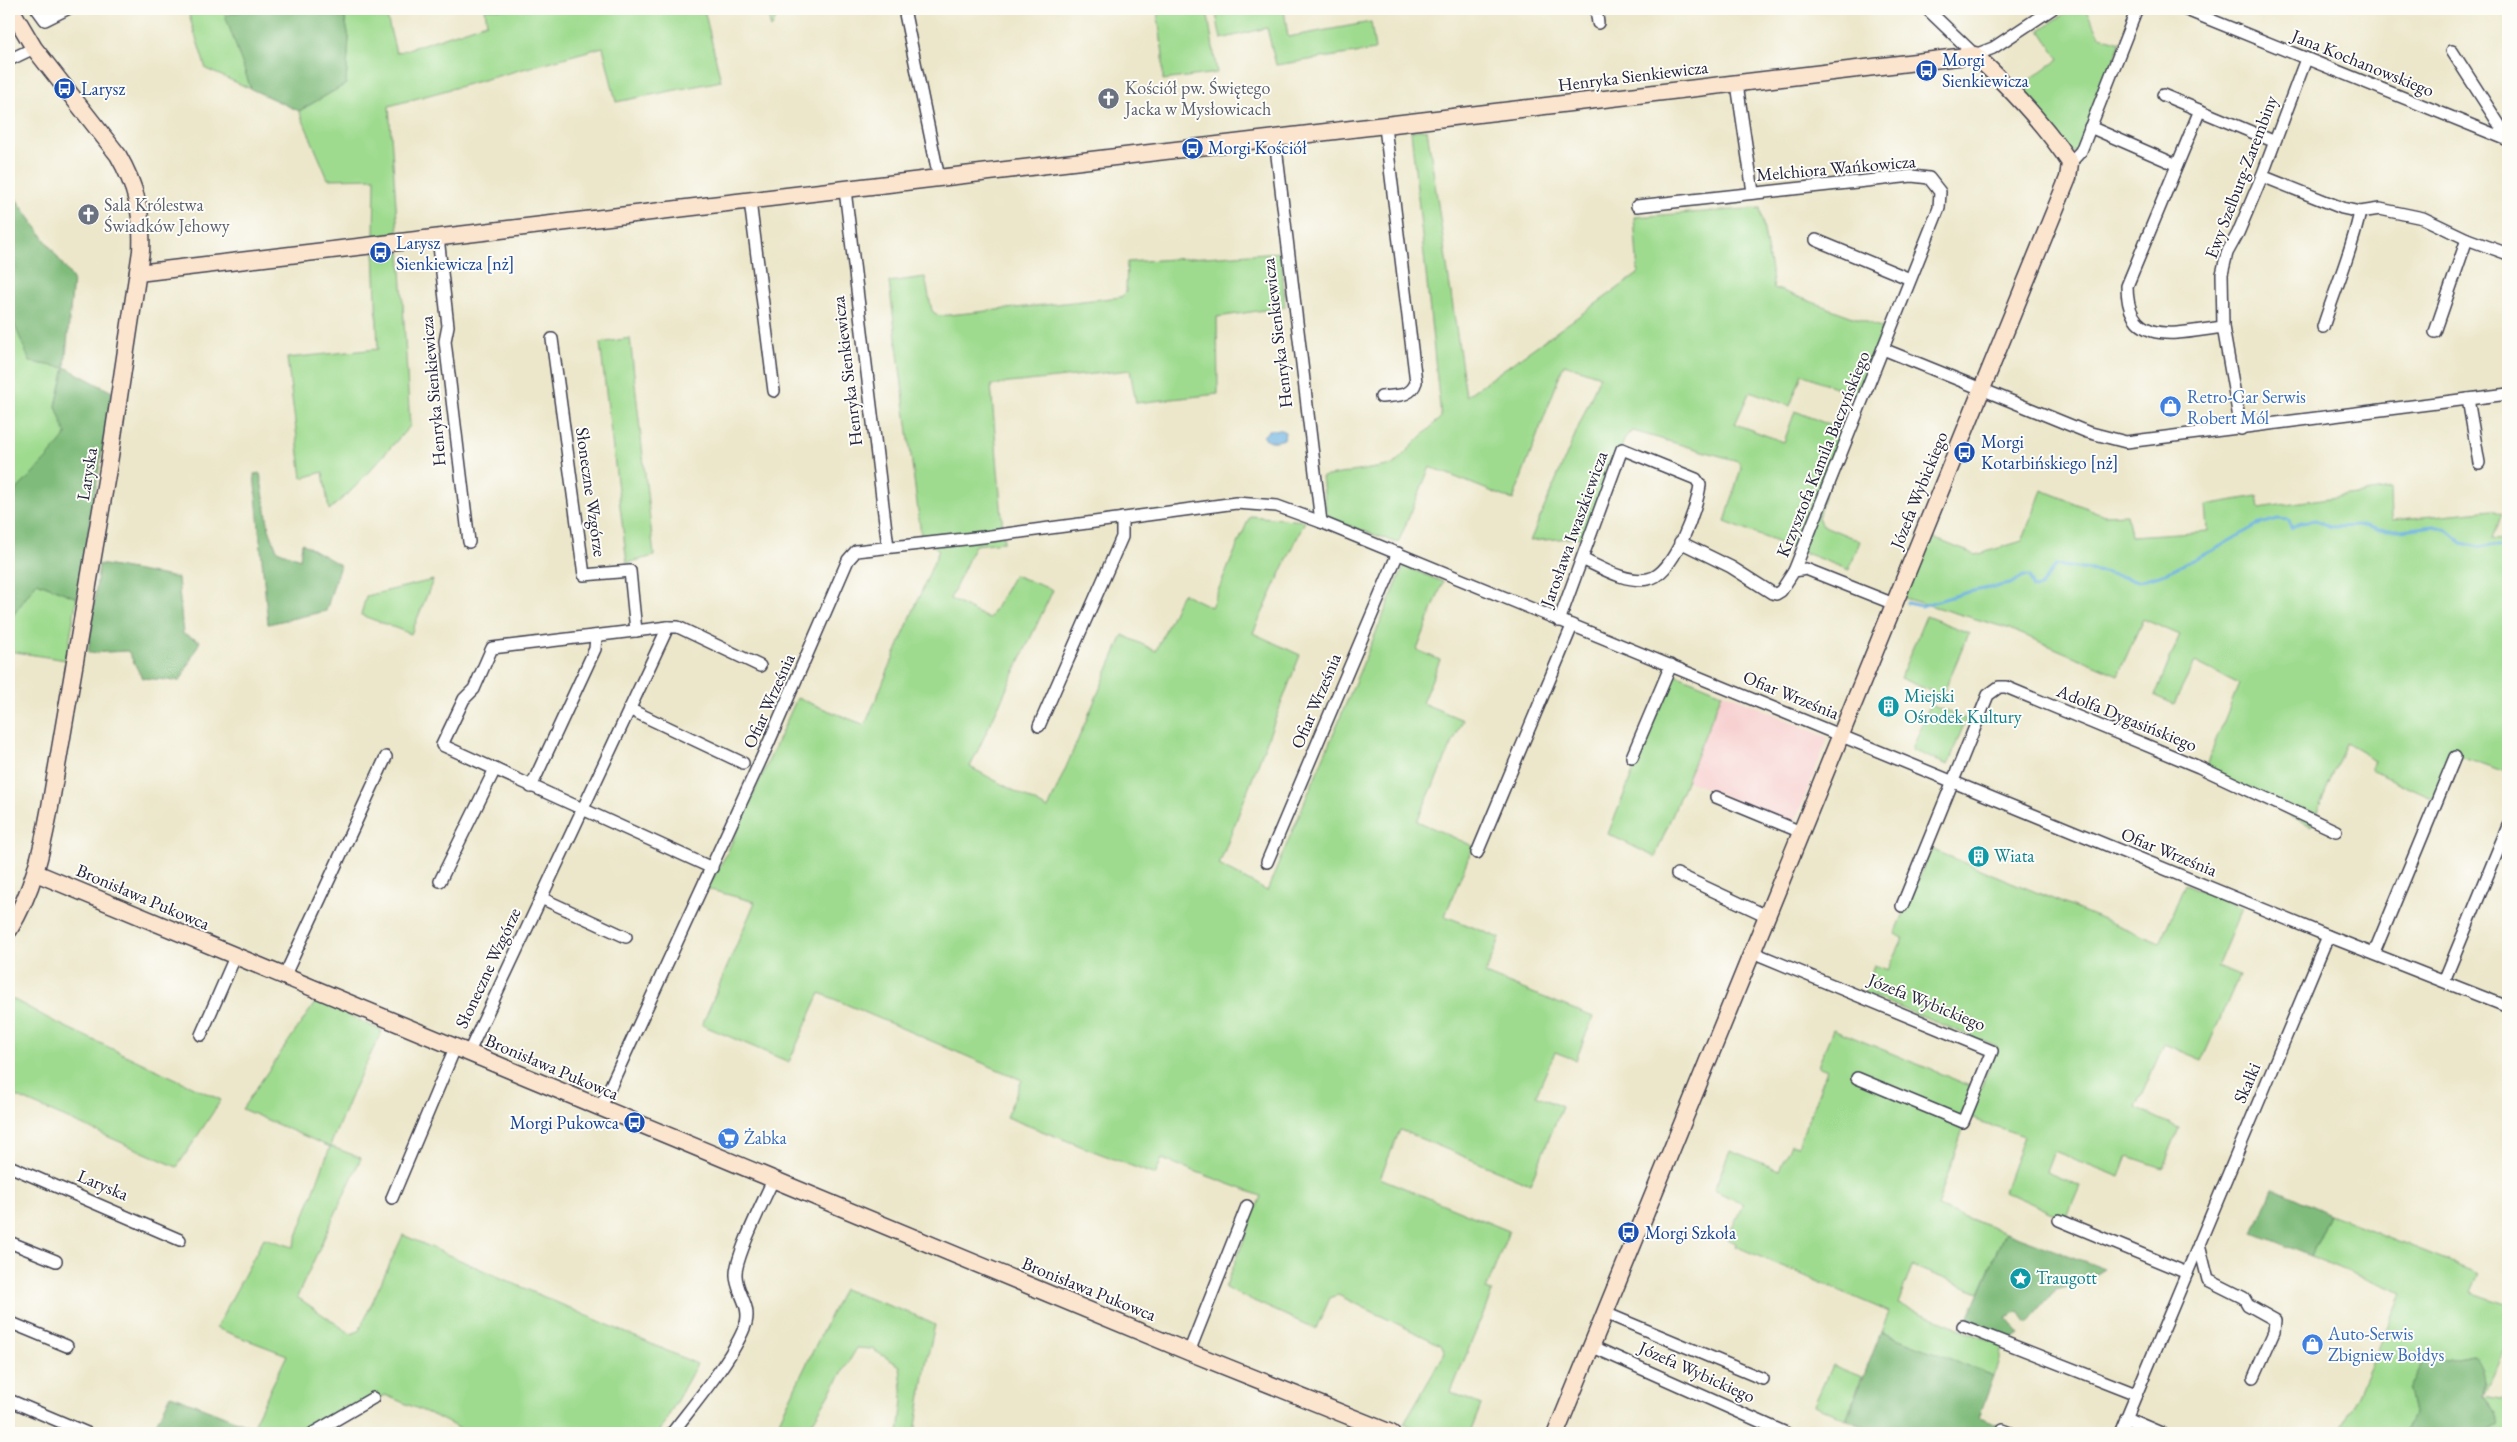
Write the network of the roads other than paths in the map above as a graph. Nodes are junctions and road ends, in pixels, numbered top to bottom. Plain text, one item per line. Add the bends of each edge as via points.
1 (11, 9) edge
2 (37, 9) edge
3 (67, 9) edge
4 (904, 9) edge
5 (1596, 9) edge
6 (1927, 9) edge
7 (2052, 9) edge
8 (2137, 9) edge
9 (2184, 9) edge
10 (1598, 23) dead end
11 (34, 48) junction
12 (2452, 51) dead end
13 (1975, 55) junction
14 (2306, 58) junction
15 (9, 60) edge
16 (1737, 84) junction
17 (2163, 95) dead end
18 (2200, 110) junction
19 (1385, 127) junction
20 (2090, 127) junction
21 (2506, 135) edge
22 (1275, 139) junction
23 (2273, 142) junction
24 (2070, 163) junction
25 (2177, 165) junction
26 (2262, 176) junction
27 (939, 178) junction
28 (844, 190) junction
29 (1753, 192) junction
30 (750, 201) junction
31 (1637, 206) dead end
32 (2360, 212) junction
33 (438, 237) junction
34 (2467, 239) junction
35 (1816, 240) dead end
36 (2508, 254) edge
37 (138, 273) junction
38 (1910, 279) junction
39 (2223, 327) junction
40 (2323, 327) dead end
41 (2436, 332) dead end
42 (552, 339) dead end
43 (1883, 349) junction
44 (1982, 390) junction
45 (774, 392) dead end
46 (2508, 394) edge
47 (1381, 397) dead end
48 (2468, 399) junction
49 (2241, 429) junction
50 (2478, 464) dead end
51 (1122, 518) junction
52 (1322, 522) junction
53 (469, 542) dead end
54 (1680, 542) junction
55 (888, 546) junction
56 (1398, 553) junction
57 (1582, 559) junction
58 (1794, 571) junction
59 (1894, 604) junction
60 (1559, 621) junction
61 (1572, 626) junction
62 (668, 627) junction
63 (636, 631) junction
64 (596, 636) junction
65 (1671, 665) junction
66 (760, 666) dead end
67 (629, 709) junction
68 (1039, 726) dead end
69 (1841, 735) junction
70 (386, 757) dead end
71 (1632, 757) dead end
72 (2455, 757) dead end
73 (743, 762) dead end
74 (495, 769) junction
75 (1952, 781) junction
76 (531, 787) junction
77 (1716, 797) dead end
78 (582, 810) junction
79 (2508, 826) edge
80 (2336, 831) dead end
81 (1801, 832) junction
82 (1477, 853) dead end
83 (1267, 862) dead end
84 (712, 868) junction
85 (36, 873) junction
86 (1677, 874) dead end
87 (440, 881) dead end
88 (541, 898) junction
89 (1902, 906) dead end
90 (1767, 916) junction
91 (9, 930) edge
92 (2328, 936) junction
93 (626, 937) dead end
94 (1752, 952) junction
95 (2374, 953) junction
96 (235, 957) junction
97 (284, 977) junction
98 (2444, 981) junction
99 (2508, 1007) edge
100 (201, 1035) dead end
101 (461, 1051) junction
102 (1857, 1078) dead end
103 (600, 1109) junction
104 (9, 1166) edge
105 (773, 1180) junction
106 (392, 1198) dead end
107 (1246, 1206) dead end
108 (2058, 1220) dead end
109 (180, 1240) dead end
110 (9, 1242) edge
111 (2199, 1244) junction
112 (56, 1261) dead end
113 (2187, 1274) junction
114 (1605, 1313) junction
115 (10, 1325) edge
116 (1963, 1326) dead end
117 (67, 1346) dead end
118 (1591, 1346) junction
119 (1189, 1352) junction
120 (2254, 1377) dead end
121 (1763, 1379) dead end
122 (2136, 1394) junction
123 (373, 1398) dead end
124 (9, 1400) edge
125 (2126, 1418) junction
126 (87, 1433) edge
127 (313, 1433) edge
128 (672, 1433) edge
129 (1391, 1433) edge
130 (1556, 1433) edge
131 (1786, 1433) edge
132 (2120, 1433) edge
133 (2162, 1433) edge

1 - 11 street, Laryska
2 - 3 street via 45,20
4 - 27 street
5 - 10 street
6 - 13 street
7 - 13 street via 1993,48
8 - 20 street, Józefa Wybickiego
9 - 14 street, Jana Kochanowskiego
11 - 15 street
11 - 37 street, Laryska via 128,172 141,215
12 - 21 street, Jana Kochanowskiego
13 - 16 street, Henryka Sienkiewicza
13 - 24 street via 1995,73
14 - 21 street, Jana Kochanowskiego
14 - 23 street, Ewy Szelburg-Zarembiny
16 - 19 street, Henryka Sienkiewicza
16 - 29 street
17 - 18 street
18 - 23 street
18 - 25 street
19 - 22 street, Henryka Sienkiewicza
19 - 47 street via 1416,382 1414,390 1409,393
20 - 24 street, Józefa Wybickiego via 2081,151
20 - 25 street
22 - 27 street, Henryka Sienkiewicza
22 - 52 street, Henryka Sienkiewicza
23 - 26 street, Ewy Szelburg-Zarembiny
24 - 44 street, Józefa Wybickiego via 2068,178
25 - 39 street via 2127,286 2130,311 2144,328 2154,333
26 - 32 street
26 - 39 street, Ewy Szelburg-Zarembiny via 2227,253 2222,274
27 - 28 street, Henryka Sienkiewicza
28 - 30 street, Henryka Sienkiewicza
28 - 55 street, Henryka Sienkiewicza
29 - 31 street, Melchiora Wańkowicza
29 - 38 street, Melchiora Wańkowicza via 1912,176 1929,178 1940,192 1939,208
30 - 33 street, Henryka Sienkiewicza
30 - 45 street
32 - 34 street via 2380,209 2423,218
32 - 40 street via 2355,236
33 - 37 street, Henryka Sienkiewicza
33 - 53 street, Henryka Sienkiewicza via 448,326 445,341
34 - 36 street
34 - 41 street
35 - 38 street
37 - 85 street, Laryska via 76,666
38 - 43 street, Melchiora Wańkowicza
39 - 49 street, Ewy Szelburg-Zarembiny
42 - 63 street, Słoneczne Wzgórze via 584,575 630,571
43 - 44 street
43 - 58 street, Krzysztofa Kamila Baczyńskiego
44 - 49 street via 2117,441 2138,442
44 - 59 street, Józefa Wybickiego
46 - 48 street
48 - 49 street
48 - 50 street
51 - 52 street, Ofiar Września via 1236,503 1277,506
51 - 55 street, Ofiar Września
51 - 68 street via 1122,536
52 - 56 street, Ofiar Września
54 - 57 street via 1675,556 1650,579 1633,580 1618,576
54 - 57 street, Jarosława Iwaszkiewicza via 1700,485 1696,479 1622,449
54 - 58 street, Krzysztofa Kamila Baczyńskiego via 1731,566 1776,594
55 - 84 street, Ofiar Września via 856,551 848,560
56 - 60 street, Ofiar Września
56 - 83 street, Ofiar Września
57 - 60 street, Jarosława Iwaszkiewicza
58 - 59 street, Krzysztofa Kamila Baczyńskiego via 1806,569
59 - 69 street, Józefa Wybickiego
60 - 61 street, Ofiar Września
61 - 65 street, Ofiar Września
61 - 82 street
62 - 63 street
62 - 66 street via 678,627
62 - 67 street, Słoneczne Wzgórze
63 - 64 street
64 - 74 street via 492,648 474,689 464,699 442,744
64 - 76 street via 596,650
65 - 69 street, Ofiar Września
65 - 71 street
67 - 73 street
67 - 78 street, Słoneczne Wzgórze
69 - 75 street, Ofiar Września
69 - 81 street, Józefa Wybickiego
70 - 97 street
72 - 95 street
74 - 76 street
74 - 87 street
75 - 80 street, Adolfa Dygasińskiego via 1988,695 1999,687 2199,767
75 - 89 street
75 - 92 street, Ofiar Września
76 - 78 street
77 - 81 street
78 - 84 street via 593,812
78 - 88 street, Słoneczne Wzgórze
79 - 98 street
81 - 90 street, Józefa Wybickiego
84 - 103 street, Ofiar Września
85 - 91 street, Laryska
85 - 96 street, Bronisława Pukowca
86 - 90 street
88 - 93 street, Słoneczne Wzgórze
88 - 101 street, Słoneczne Wzgórze
90 - 94 street, Józefa Wybickiego
92 - 95 street, Ofiar Września
92 - 111 street, Skałki
94 - 102 street, Józefa Wybickiego via 1992,1050 1963,1122
94 - 114 street, Józefa Wybickiego
95 - 98 street, Ofiar Września
96 - 97 street, Bronisława Pukowca
96 - 100 street
97 - 101 street, Bronisława Pukowca
98 - 99 street, Ofiar Września
101 - 103 street, Bronisława Pukowca
101 - 106 street
103 - 105 street, Bronisława Pukowca
104 - 109 street, Laryska
105 - 119 street, Bronisława Pukowca
105 - 128 street via 737,1264 736,1283 746,1306 746,1321 741,1335 714,1378
107 - 119 street
108 - 113 street
110 - 112 street
111 - 113 street, Skałki
111 - 120 street via 2204,1275 2208,1280 2244,1298 2248,1305 2275,1320 2274,1332
113 - 122 street, Skałki
114 - 118 street, Józefa Wybickiego
114 - 121 street, Józefa Wybickiego
115 - 117 street
116 - 122 street
118 - 130 street, Józefa Wybickiego
118 - 131 street, Józefa Wybickiego
119 - 129 street, Bronisława Pukowca
122 - 125 street, Skałki
123 - 127 street
124 - 126 street
125 - 132 street, Skałki
125 - 133 street

